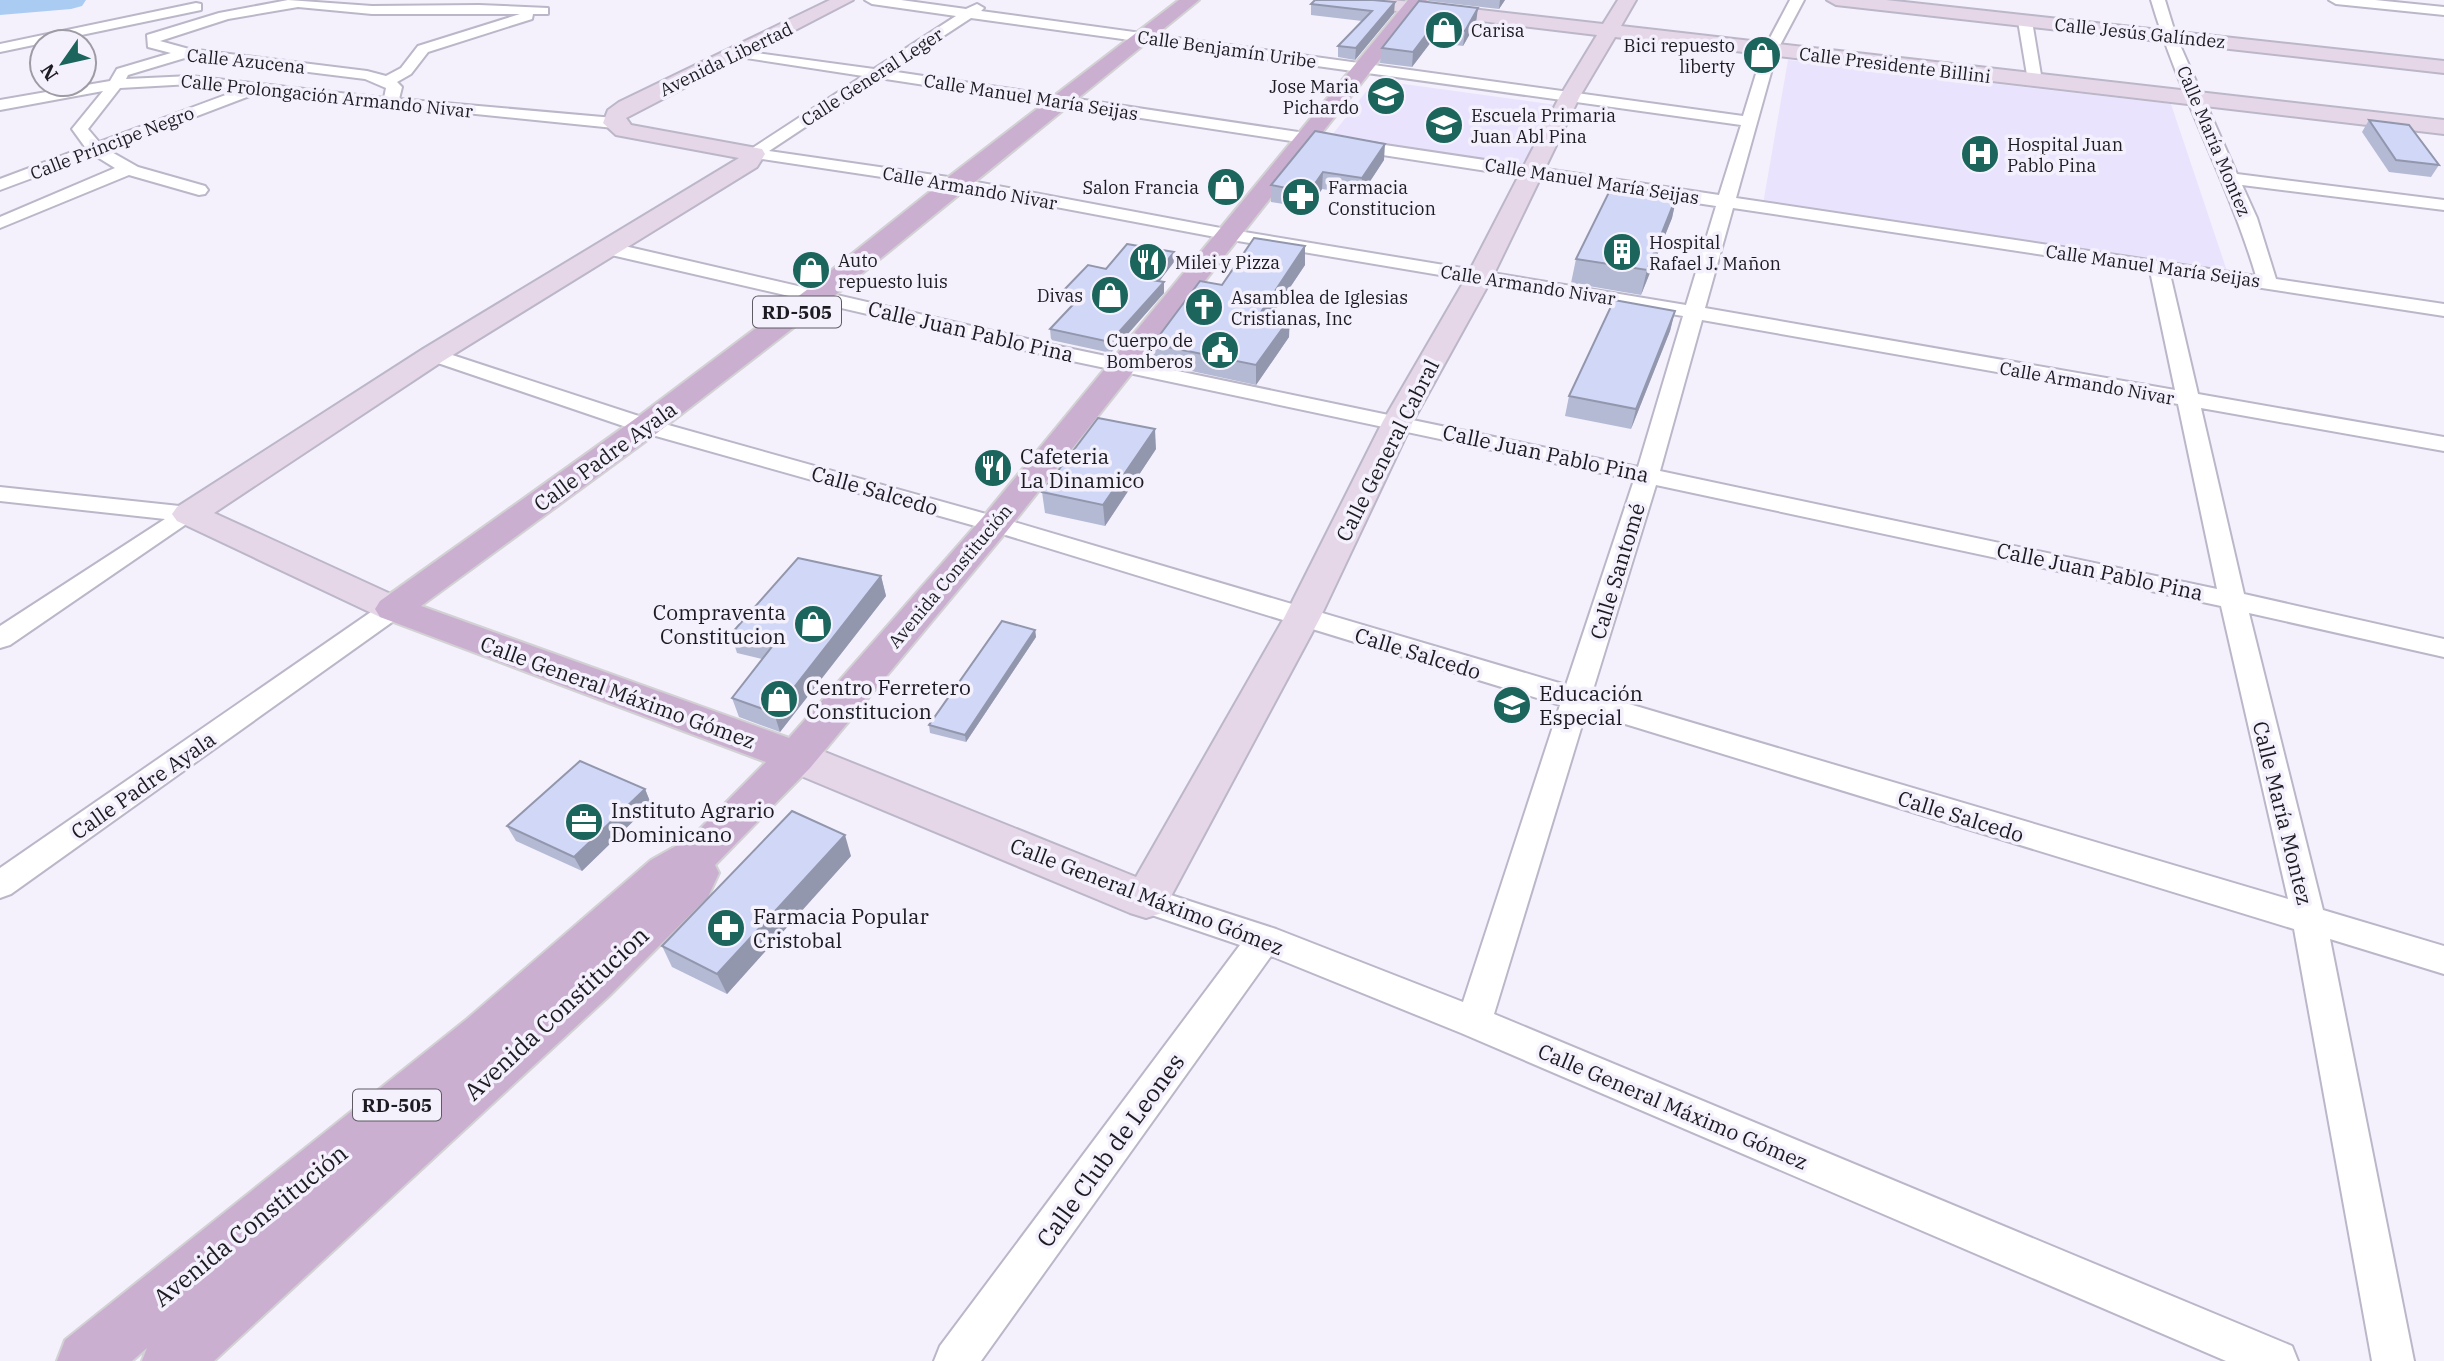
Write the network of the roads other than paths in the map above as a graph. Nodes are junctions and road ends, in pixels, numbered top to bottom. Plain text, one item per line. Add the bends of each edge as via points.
1 (353, 0) edge
2 (844, 0) edge
3 (872, 0) edge
4 (989, 0) edge
5 (1190, 0) edge
6 (1346, 0) edge
7 (1627, 0) edge
8 (1797, 0) edge
9 (1836, 0) edge
10 (2158, 0) edge
11 (2336, 0) edge
12 (210, 3) dead end
13 (1415, 4) edge
14 (339, 6) junction
15 (2444, 11) edge
16 (971, 12) junction
17 (2025, 21) junction
18 (1609, 31) junction
19 (2169, 36) junction
20 (1143, 37) junction
21 (0, 48) edge
22 (1770, 51) junction
23 (187, 53) junction
24 (740, 53) junction
25 (2444, 67) edge
26 (1364, 68) junction
27 (879, 74) junction
28 (387, 80) junction
29 (2035, 82) junction
30 (117, 84) junction
31 (264, 86) junction
32 (98, 87) edge
33 (0, 89) edge
34 (28, 92) edge
35 (1570, 96) junction
36 (32, 98) edge
37 (2197, 100) junction
38 (1062, 101) junction
39 (391, 103) junction
40 (0, 105) edge
41 (1749, 121) junction
42 (614, 123) junction
43 (2444, 127) edge
44 (1305, 141) junction
45 (99, 150) junction
46 (754, 154) junction
47 (128, 169) junction
48 (1534, 171) junction
49 (2231, 178) junction
50 (955, 183) junction
51 (0, 185) edge
52 (199, 190) dead end
53 (1725, 202) junction
54 (2444, 205) edge
55 (0, 223) edge
56 (1226, 234) junction
57 (607, 248) junction
58 (2159, 267) junction
59 (1479, 278) junction
60 (2268, 283) junction
61 (818, 295) junction
62 (2444, 310) edge
63 (1693, 312) junction
64 (433, 355) junction
65 (1120, 365) junction
66 (2188, 401) junction
67 (1398, 421) junction
68 (646, 426) junction
69 (2444, 444) edge
70 (1647, 475) junction
71 (0, 494) edge
72 (189, 514) junction
73 (995, 524) junction
74 (2232, 599) junction
75 (393, 609) junction
76 (1302, 618) junction
77 (0, 639) edge
78 (2444, 648) edge
79 (1577, 701) junction
80 (796, 757) junction
81 (707, 849) junction
82 (0, 885) edge
83 (1146, 900) junction
84 (2309, 920) junction
85 (1264, 939) junction
86 (2444, 960) edge
87 (1474, 1022) junction
88 (86, 1361) edge
89 (172, 1361) edge
90 (955, 1361) edge
91 (2277, 1361) edge
92 (2393, 1361) edge

1 - 14 street
2 - 24 street, Avenida Libertad
3 - 16 street, Calle Benjamín Uribe
4 - 16 street, Calle General Leger
5 - 20 main road, Calle Padre Ayala / RD-505
6 - 13 street, Calle Presidente Billini
7 - 18 street, Calle General Cabral
8 - 22 street, Calle Santomé
9 - 17 street, Calle Jesús Galíndez
10 - 19 street, Calle María Montez
11 - 15 street
12 - 21 street
13 - 18 street, Calle Presidente Billini
13 - 26 main road, Avenida Constitución / RD-505
14 - 23 street via 296,3 152,38 153,44
14 - 28 street via 549,10 423,49 405,71
16 - 20 street, Calle Benjamín Uribe
16 - 27 street, Calle General Leger
17 - 19 street, Calle Jesús Galíndez
17 - 29 street
18 - 22 street, Calle Presidente Billini
18 - 35 street, Calle General Cabral
19 - 25 street, Calle Jesús Galíndez
19 - 37 street, Calle María Montez
20 - 26 street, Calle Benjamín Uribe
20 - 38 main road, Calle Padre Ayala / RD-505
22 - 29 street, Calle Presidente Billini
22 - 41 street, Calle Santomé
23 - 28 street, Calle Azucena
23 - 30 street, Calle Azucena via 122,72
24 - 27 street, Calle Manuel María Seijas
24 - 42 street, Avenida Libertad via 627,107
26 - 35 street, Calle Benjamín Uribe
26 - 44 main road, Avenida Constitución / RD-505
27 - 38 street, Calle Manuel María Seijas
27 - 46 street, Calle General Leger
28 - 39 street via 394,87
29 - 37 street, Calle Presidente Billini
30 - 31 street, Calle Prolongación Armando Nivar via 191,80
30 - 32 street, Calle Prolongación Armando Nivar
30 - 45 street, Calle Azucena via 80,129 88,144
31 - 39 street, Calle Prolongación Armando Nivar
31 - 45 street, Calle Príncipe Negro
33 - 34 street
35 - 41 street, Calle Benjamín Uribe
35 - 48 street, Calle General Cabral
36 - 40 street, Calle Prolongación Armando Nivar
37 - 43 street, Calle Presidente Billini
37 - 49 street, Calle María Montez
38 - 44 street, Calle Manuel María Seijas
38 - 50 main road, Calle Padre Ayala / RD-505
39 - 42 street, Calle Prolongación Armando Nivar
41 - 53 street, Calle Santomé
42 - 46 street, Calle Armando Nivar via 624,130
44 - 48 street, Calle Manuel María Seijas
44 - 56 main road, Avenida Constitución / RD-505
45 - 47 street, Calle Azucena
45 - 51 street, Calle Príncipe Negro
46 - 50 street, Calle Armando Nivar
46 - 57 street
47 - 52 street, Calle Azucena
47 - 55 street
48 - 53 street, Calle Manuel María Seijas
48 - 59 street, Calle General Cabral
49 - 54 street
49 - 60 street, Calle María Montez
50 - 56 street, Calle Armando Nivar
50 - 61 main road, Calle Padre Ayala / RD-505
53 - 58 street, Calle Manuel María Seijas
53 - 63 street, Calle Santomé
56 - 59 street, Calle Armando Nivar
56 - 65 main road, Avenida Constitución / RD-505
57 - 61 street, Calle Juan Pablo Pina
57 - 64 street
58 - 60 street, Calle Manuel María Seijas
58 - 66 street, Calle María Montez
59 - 63 street, Calle Armando Nivar
59 - 67 street, Calle General Cabral
60 - 62 street, Calle Manuel María Seijas
61 - 65 street, Calle Juan Pablo Pina
61 - 68 main road, Calle Padre Ayala / RD-505
63 - 66 street, Calle Armando Nivar
63 - 70 street, Calle Santomé
64 - 68 street, Calle Salcedo
64 - 72 street
65 - 67 street, Calle Juan Pablo Pina
65 - 73 main road, Avenida Constitución / RD-505
66 - 69 street, Calle Armando Nivar
66 - 74 street, Calle María Montez
67 - 70 street, Calle Juan Pablo Pina
67 - 76 street, Calle General Cabral
68 - 73 street, Calle Salcedo
68 - 75 main road, Calle Padre Ayala / RD-505
70 - 74 street, Calle Juan Pablo Pina
70 - 79 street, Calle Santomé
71 - 72 street, Calle General Máximo Gómez
72 - 75 street, Calle General Máximo Gómez
72 - 77 street
73 - 76 street, Calle Salcedo
73 - 80 main road, Avenida Constitución / RD-505
74 - 78 street, Calle Juan Pablo Pina
74 - 84 street, Calle María Montez
75 - 80 main road, Calle General Máximo Gómez
75 - 82 street, Calle Padre Ayala
76 - 79 street, Calle Salcedo
76 - 83 street, Calle General Cabral
79 - 84 street, Calle Salcedo
79 - 87 street, Calle Santomé
80 - 81 main road, RD-505
80 - 83 street, Calle General Máximo Gómez
81 - 88 main road, Avenida Constitución / RD-505 via 667,873 484,1034
81 - 89 main road, Avenida Constitucion / RD-505 via 692,884 592,982
83 - 85 street, Calle General Máximo Gómez
84 - 86 street, Calle Salcedo
84 - 92 street, Calle María Montez
85 - 87 street, Calle General Máximo Gómez
85 - 90 street, Calle Club de Leones
87 - 91 street, Calle General Máximo Gómez

